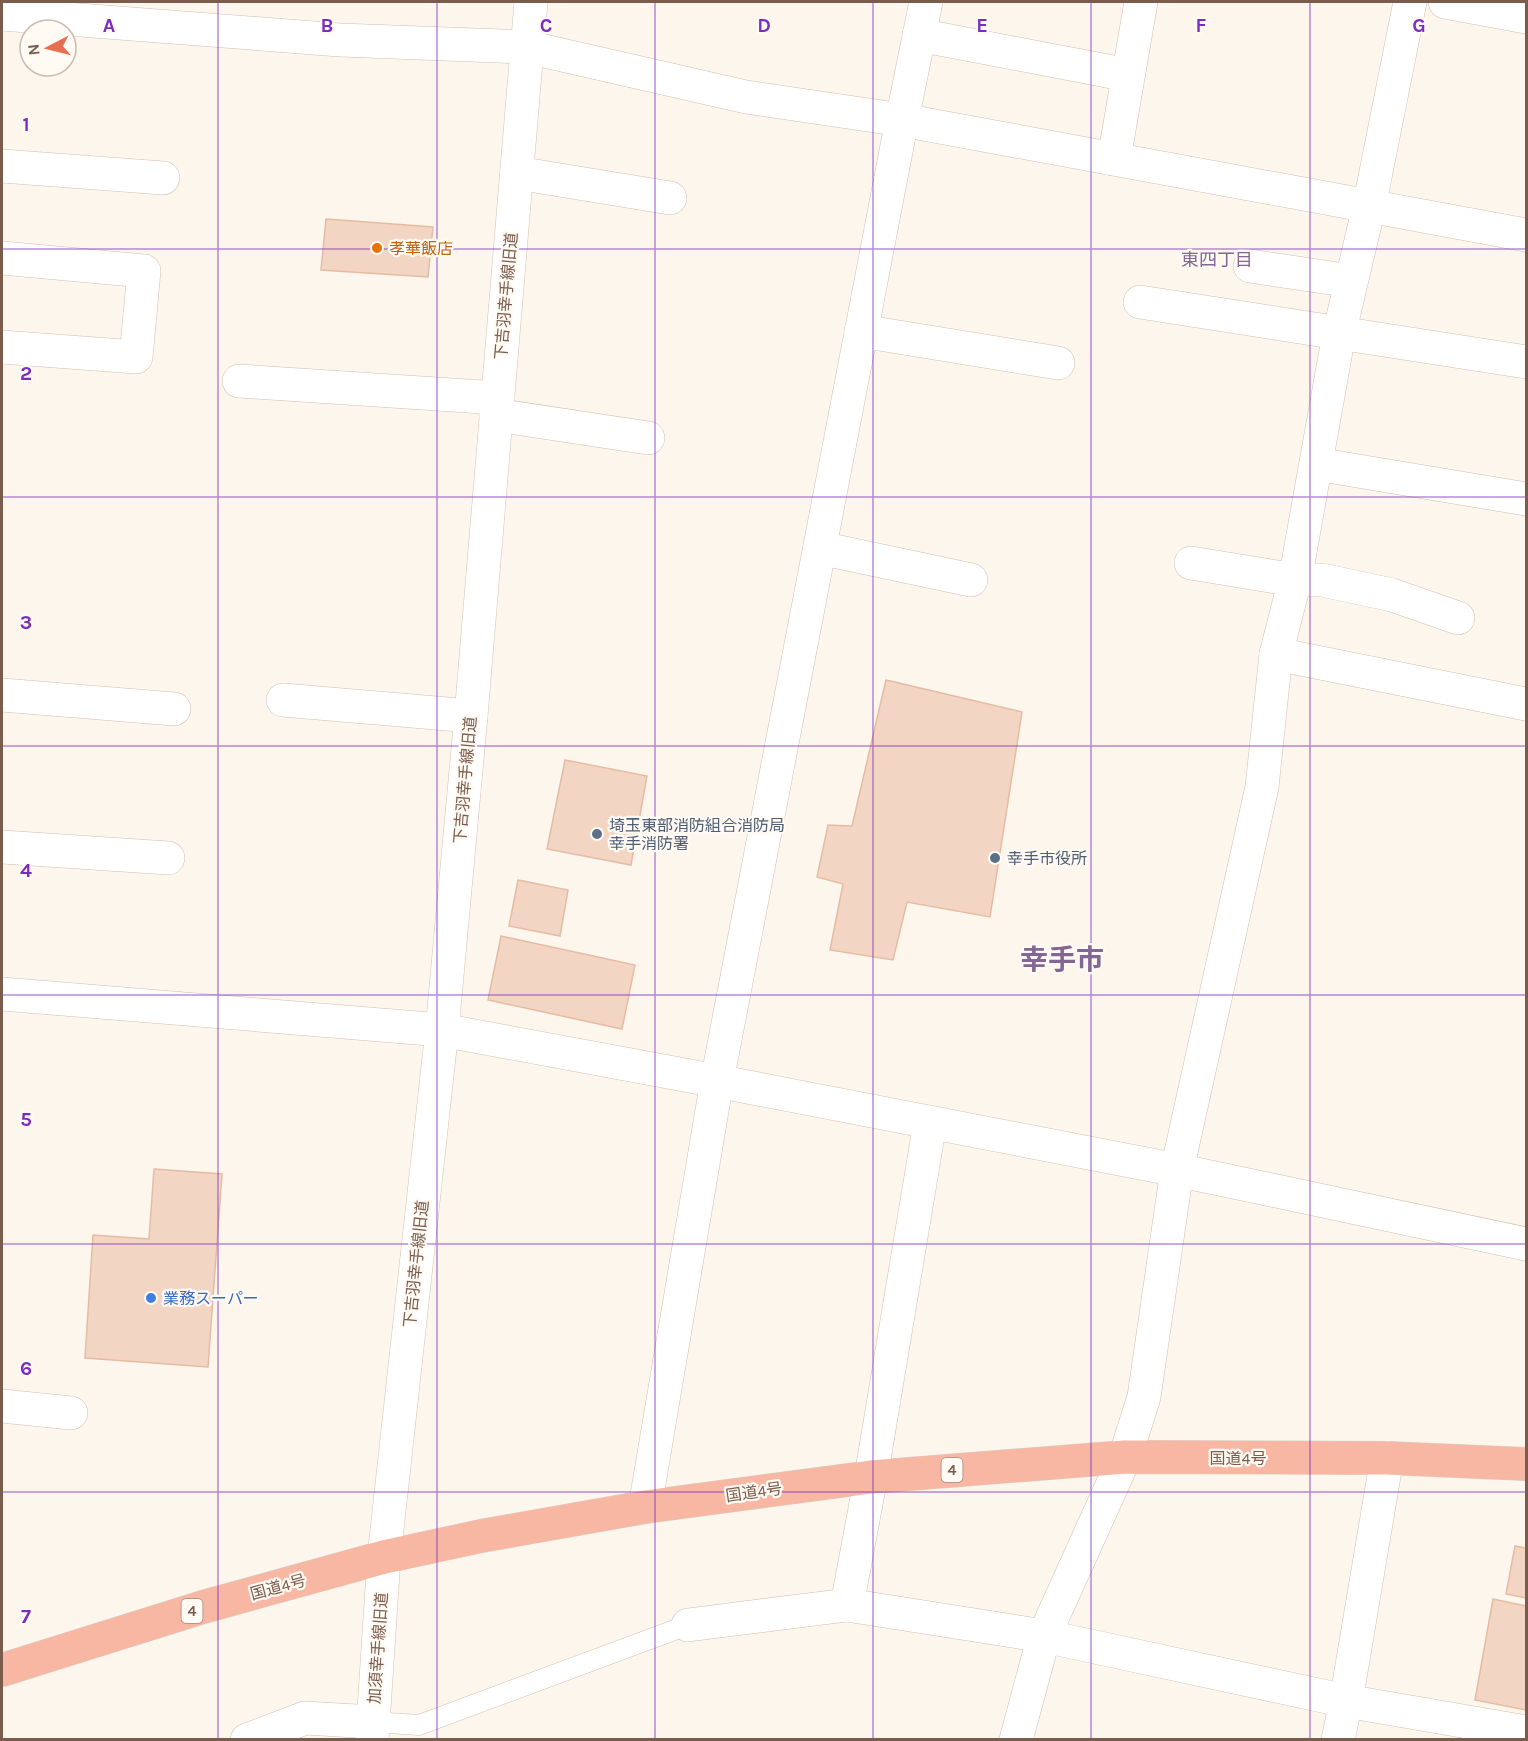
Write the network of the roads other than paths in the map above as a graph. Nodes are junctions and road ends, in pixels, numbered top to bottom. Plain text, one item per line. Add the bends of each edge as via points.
1 (3, 2) edge
2 (531, 2) edge
3 (926, 2) edge
4 (1141, 2) edge
5 (1410, 2) edge
6 (1445, 2) edge
7 (2, 14) edge
8 (1527, 17) edge
9 (919, 35) junction
10 (527, 47) junction
11 (1128, 75) junction
12 (902, 120) junction
13 (1114, 159) junction
14 (2, 166) edge
15 (517, 173) junction
16 (163, 178) dead end
17 (670, 198) dead end
18 (1369, 207) junction
19 (1527, 235) edge
20 (2, 258) edge
21 (1250, 266) dead end
22 (1351, 281) junction
23 (1140, 302) dead end
24 (861, 331) junction
25 (1339, 334) junction
26 (2, 347) edge
27 (1527, 362) edge
28 (1058, 363) dead end
29 (239, 381) dead end
30 (497, 406) junction
31 (648, 438) dead end
32 (1316, 464) junction
33 (1527, 499) edge
34 (820, 548) junction
35 (1191, 563) dead end
36 (971, 580) dead end
37 (1294, 580) junction
38 (1458, 618) dead end
39 (1276, 654) junction
40 (2, 695) edge
41 (283, 700) dead end
42 (1527, 704) edge
43 (174, 709) dead end
44 (471, 716) junction
45 (2, 847) edge
46 (168, 858) dead end
47 (2, 993) edge
48 (442, 1030) junction
49 (717, 1081) junction
50 (930, 1123) junction
51 (1177, 1170) junction
52 (1527, 1244) edge
53 (2, 1406) edge
54 (71, 1413) dead end
55 (1125, 1457) junction
56 (1387, 1458) junction
57 (1527, 1464) edge
58 (871, 1477) junction
59 (645, 1507) junction
60 (384, 1557) junction
61 (847, 1605) junction
62 (688, 1625) joint
63 (1044, 1636) junction
64 (2, 1670) edge
65 (1346, 1701) junction
66 (372, 1731) edge
67 (1527, 1732) edge
68 (247, 1740) edge
69 (1016, 1740) edge
70 (1338, 1740) edge

1 - 7 street
2 - 10 street, 下吉羽幸手線旧道
3 - 9 street
4 - 11 street
5 - 18 street
6 - 8 street
7 - 10 street via 340,40
9 - 11 street
9 - 12 street
10 - 12 street via 746,97
10 - 15 street, 下吉羽幸手線旧道
11 - 13 street
12 - 13 street
12 - 24 street
13 - 18 street
14 - 16 street
15 - 17 street
15 - 30 street, 下吉羽幸手線旧道
18 - 19 street
18 - 22 street
20 - 26 street via 144,271 136,357
21 - 22 street
22 - 25 street
23 - 25 street
24 - 28 street
24 - 34 street
25 - 27 street
25 - 32 street
29 - 30 street
30 - 31 street
30 - 44 street, 下吉羽幸手線旧道
32 - 33 street
32 - 37 street
34 - 36 street
34 - 49 street
35 - 37 street
37 - 38 street via 1322,580 1392,595
37 - 39 street
39 - 42 street
39 - 51 street via 1262,787
40 - 43 street
41 - 44 street
44 - 48 street, 下吉羽幸手線旧道
45 - 46 street
47 - 48 street
48 - 49 street
48 - 60 street, 下吉羽幸手線旧道
49 - 50 street
49 - 59 street
50 - 51 street
50 - 58 street
51 - 52 street
51 - 55 street via 1144,1397
53 - 54 street
55 - 56 highway, 国道4号 / 4
55 - 58 highway, 国道4号 / 4
55 - 63 street
56 - 57 highway, 国道4号 / 4
56 - 65 street
58 - 59 highway, 国道4号 / 4
58 - 61 street
59 - 60 highway, 国道4号 / 4
60 - 64 highway, 国道4号 / 4 via 203,1607
60 - 66 street, 加須幸手線旧道
61 - 62 street
61 - 63 street
62 - 66 lane via 419,1725
63 - 65 street
63 - 69 street
65 - 67 street
65 - 70 street
66 - 68 street via 305,1718

